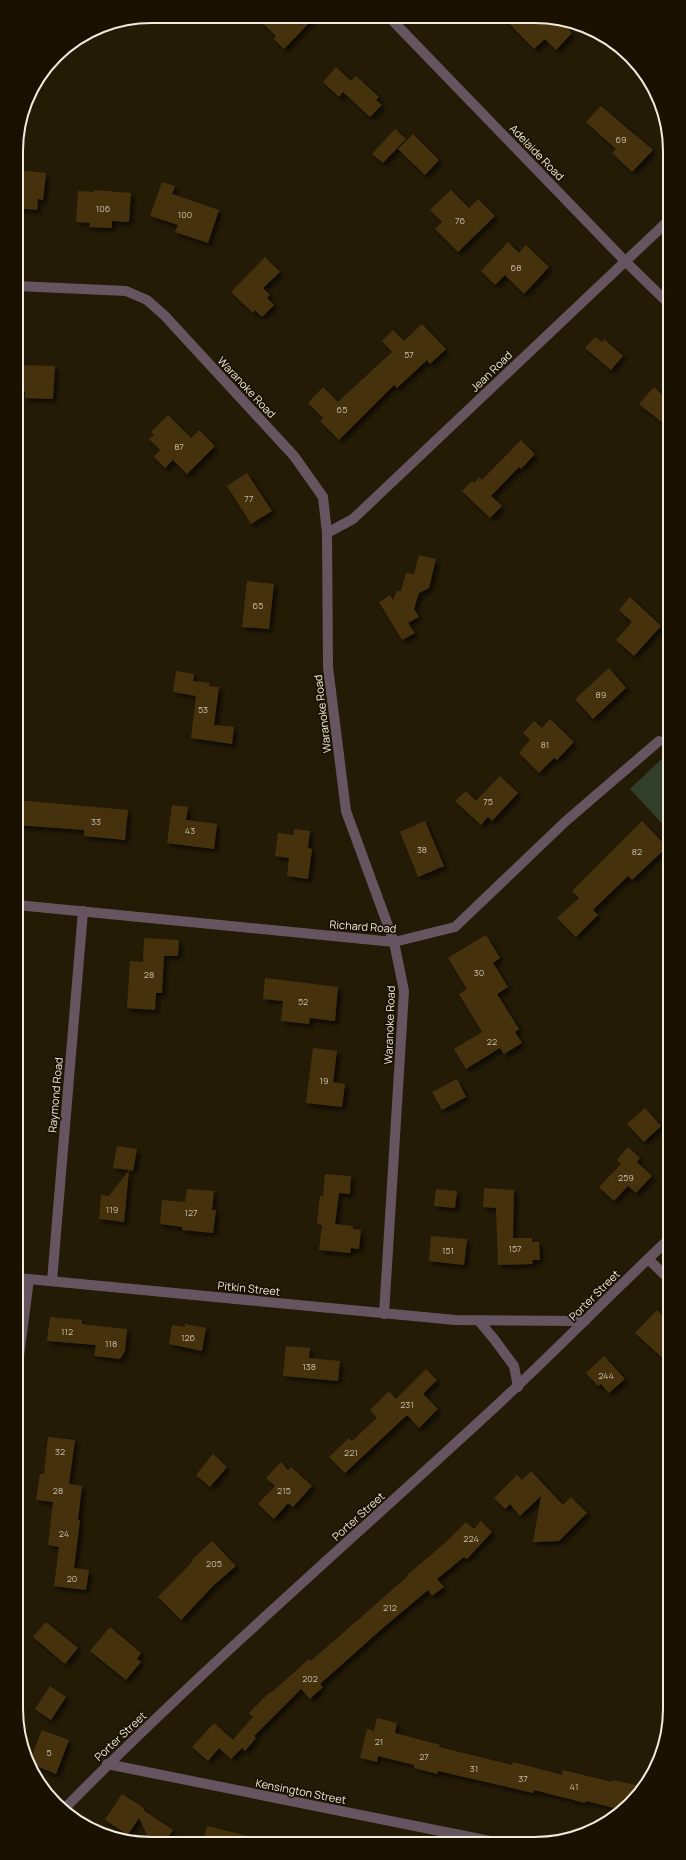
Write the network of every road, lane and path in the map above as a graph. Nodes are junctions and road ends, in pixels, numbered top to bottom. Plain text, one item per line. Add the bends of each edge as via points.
1 (395, 23) edge
2 (663, 226) edge
3 (625, 261) junction
4 (23, 286) edge
5 (663, 298) edge
6 (327, 532) junction
7 (659, 741) dead end
8 (23, 906) edge
9 (83, 911) junction
10 (394, 942) junction
11 (663, 1245) edge
12 (648, 1259) junction
13 (663, 1273) edge
14 (23, 1278) edge
15 (29, 1279) junction
16 (52, 1281) junction
17 (384, 1314) junction
18 (479, 1321) junction
19 (585, 1321) junction
20 (23, 1325) edge
21 (518, 1387) junction
22 (107, 1764) junction
23 (67, 1806) edge
24 (470, 1837) edge

1 - 3 street, Adelaide Road
2 - 3 street, Jean Road
3 - 5 street, Adelaide Road
3 - 6 street, Jean Road via 353,519
4 - 6 street, Waranoke Road via 126,291 147,300 165,316 294,456 323,497
6 - 10 street, Waranoke Road via 328,667 346,811
7 - 10 street, Richard Road via 566,821 455,926
8 - 9 street, Richard Road
9 - 10 street, Richard Road
9 - 16 street, Raymond Road
10 - 17 street, Waranoke Road via 404,991
11 - 12 street, Porter Street
12 - 13 street
12 - 19 street, Porter Street
14 - 15 street, Pitkin Street
15 - 16 street, Pitkin Street
15 - 20 street
16 - 17 street, Pitkin Street
17 - 18 street, Pitkin Street
18 - 19 street, Pitkin Street
18 - 21 street via 514,1366
19 - 21 street, Porter Street
21 - 22 street, Porter Street
22 - 23 street, Porter Street
22 - 24 street, Kensington Street

